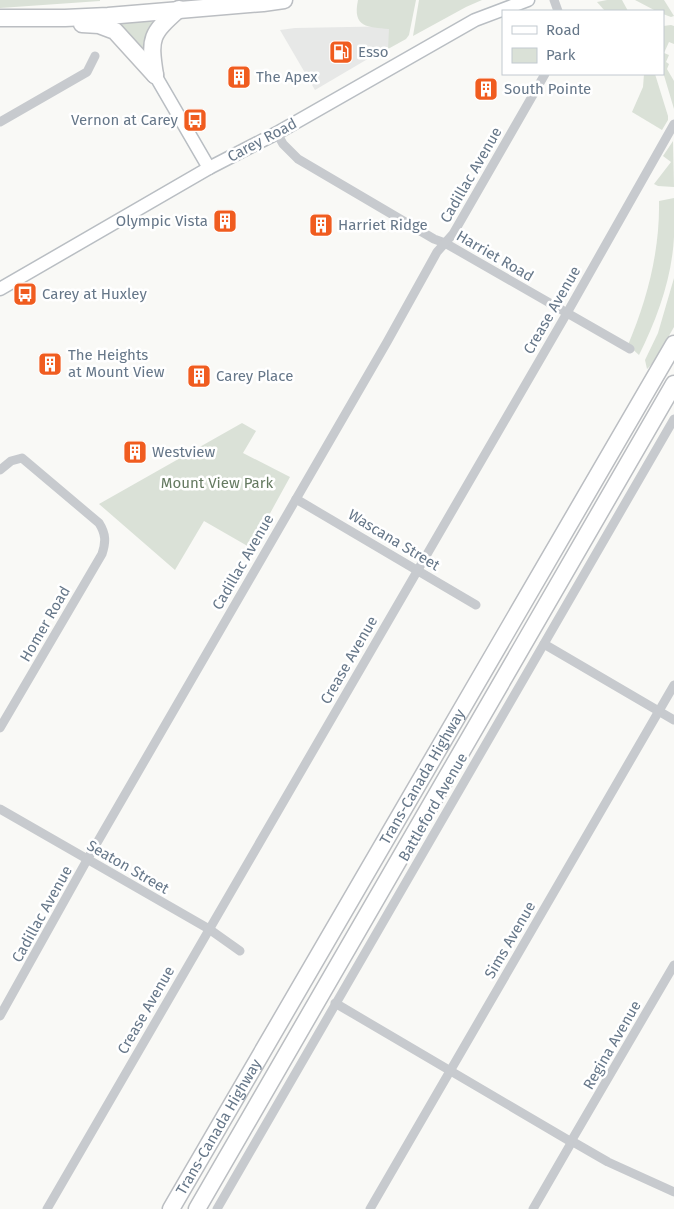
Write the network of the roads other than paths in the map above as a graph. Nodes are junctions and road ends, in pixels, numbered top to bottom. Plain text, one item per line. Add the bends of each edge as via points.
1 (284, 0) edge
2 (528, 0) edge
3 (174, 4) edge
4 (0, 19) edge
5 (95, 56) dead end
6 (155, 75) junction
7 (544, 75) edge
8 (0, 122) edge
9 (674, 124) edge
10 (277, 133) junction
11 (209, 168) junction
12 (445, 244) junction
13 (0, 289) edge
14 (566, 313) junction
15 (674, 344) edge
16 (630, 349) dead end
17 (674, 384) edge
18 (674, 419) edge
19 (0, 470) edge
20 (296, 498) junction
21 (418, 569) junction
22 (476, 606) dead end
23 (544, 644) junction
24 (674, 685) edge
25 (658, 711) junction
26 (674, 720) edge
27 (0, 728) edge
28 (0, 809) edge
29 (88, 860) junction
30 (209, 929) junction
31 (240, 951) dead end
32 (674, 964) edge
33 (336, 1003) junction
34 (0, 1016) edge
35 (454, 1072) junction
36 (574, 1143) junction
37 (674, 1192) edge
38 (46, 1209) edge
39 (171, 1209) edge
40 (197, 1209) edge
41 (217, 1209) edge
42 (370, 1209) edge
43 (532, 1209) edge

1 - 3 highway via 211,6
2 - 10 street, Carey Road via 475,20
3 - 4 highway via 128,15
3 - 6 highway via 154,37 151,52
4 - 6 highway via 98,25 114,31
5 - 8 street via 87,72
6 - 11 street
7 - 12 street, Cadillac Avenue
9 - 14 street, Crease Avenue
10 - 11 street, Carey Road
10 - 12 street, Harriet Road via 298,159
11 - 13 street, Carey Road
12 - 14 street, Harriet Road
12 - 20 street, Cadillac Avenue via 437,252
14 - 16 street, Harriet Road
14 - 21 street, Crease Avenue
15 - 39 highway, Trans-Canada Highway
17 - 40 highway, Trans-Canada Highway
18 - 23 street, Battleford Avenue
19 - 27 street, Homer Road via 11,461 22,458 99,523 106,542
20 - 21 street, Wascana Street
20 - 29 street, Cadillac Avenue
21 - 22 street, Wascana Street
21 - 30 street, Crease Avenue
23 - 25 street
23 - 33 street, Battleford Avenue
24 - 25 street, Sims Avenue
25 - 26 street
25 - 35 street, Sims Avenue
28 - 29 street, Seaton Street
29 - 30 street, Seaton Street
29 - 34 street, Cadillac Avenue
30 - 31 street, Seaton Street
30 - 38 street, Crease Avenue
32 - 36 street, Regina Avenue
33 - 35 street
33 - 41 street, Battleford Avenue
35 - 36 street
35 - 42 street, Sims Avenue
36 - 37 street
36 - 43 street, Regina Avenue

